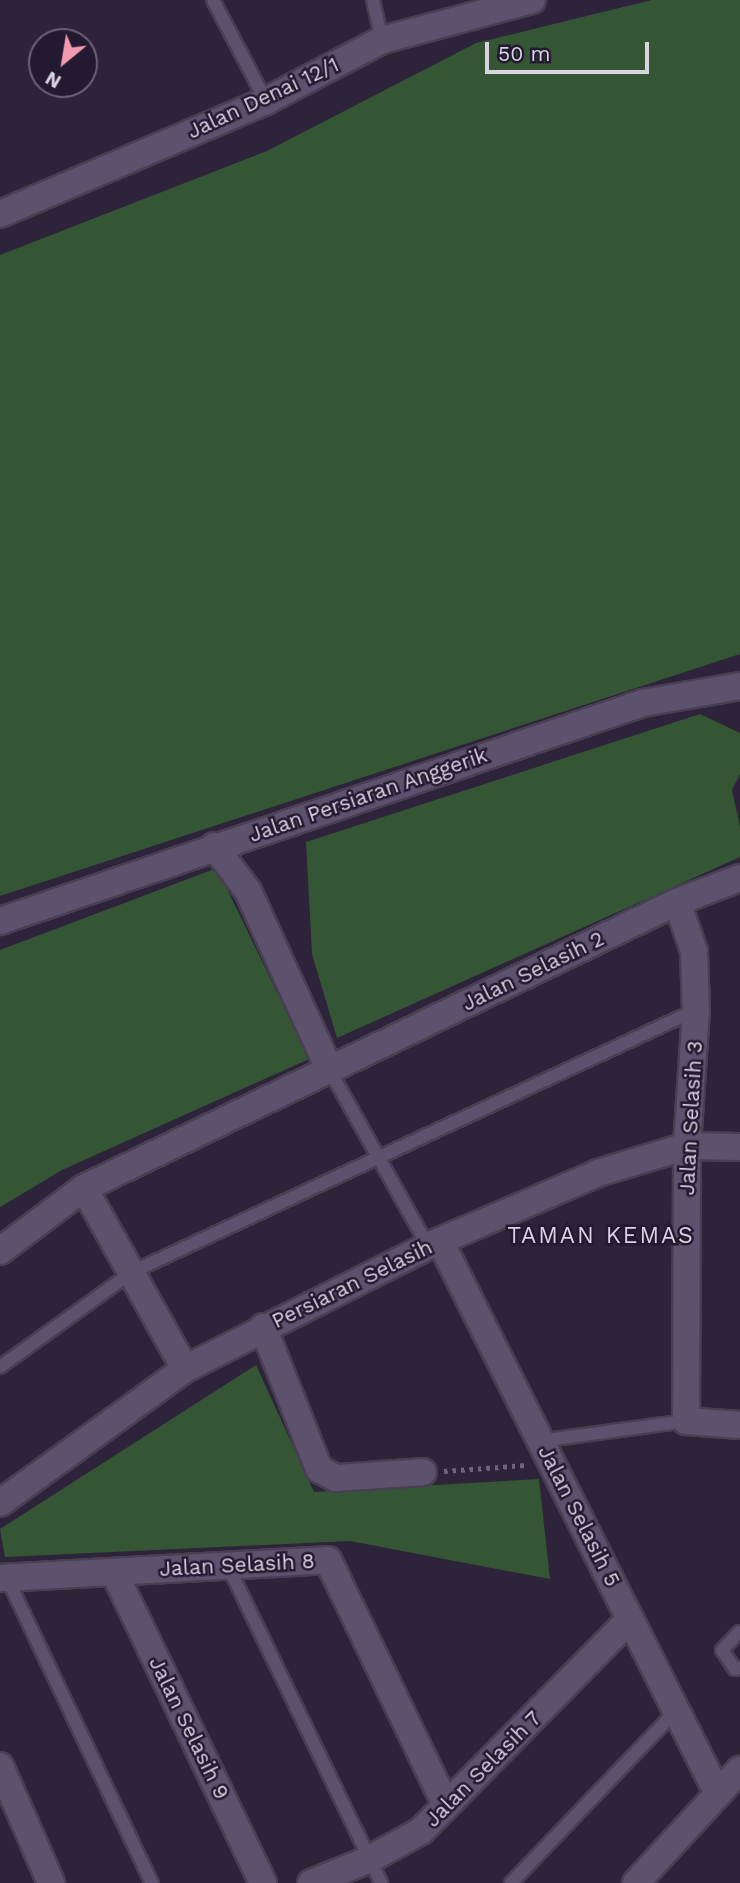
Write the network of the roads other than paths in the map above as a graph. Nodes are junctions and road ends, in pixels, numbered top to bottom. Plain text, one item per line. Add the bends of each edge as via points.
1 (213, 0) edge
2 (373, 0) edge
3 (532, 0) edge
4 (382, 40) junction
5 (266, 101) junction
6 (0, 214) edge
7 (740, 686) edge
8 (214, 846) junction
9 (740, 878) edge
10 (677, 902) junction
11 (0, 921) edge
12 (696, 1010) junction
13 (329, 1069) junction
14 (687, 1146) junction
15 (740, 1147) edge
16 (377, 1159) junction
17 (84, 1188) junction
18 (434, 1244) junction
19 (0, 1251) edge
20 (132, 1272) junction
21 (263, 1327) junction
22 (0, 1367) edge
23 (185, 1369) junction
24 (685, 1421) junction
25 (740, 1425) edge
26 (546, 1452) junction
27 (423, 1472) road end
28 (0, 1503) edge
29 (228, 1566) junction
30 (114, 1572) junction
31 (4, 1578) edge
32 (630, 1619) junction
33 (739, 1632) edge
34 (740, 1668) edge
35 (676, 1711) junction
36 (0, 1766) edge
37 (740, 1770) edge
38 (717, 1792) junction
39 (446, 1805) junction
40 (370, 1859) junction
41 (51, 1883) edge
42 (152, 1883) edge
43 (263, 1883) edge
44 (311, 1883) edge
45 (382, 1883) edge
46 (511, 1883) edge
47 (636, 1883) edge

1 - 5 lane
2 - 4 lane
3 - 4 street, Jalan Denai 12/1
4 - 5 street, Jalan Denai 12/1
5 - 6 street, Jalan Denai 12/1
7 - 8 street, Jalan Persiaran Anggerik via 643,703
8 - 11 street, Jalan Persiaran Anggerik
8 - 13 street via 248,891
9 - 10 street, Jalan Selasih 2
10 - 12 street, Jalan Selasih 3 via 694,951
10 - 13 street, Jalan Selasih 2
12 - 14 street, Jalan Selasih 3
12 - 16 lane
13 - 16 lane
13 - 17 street, Jalan Selasih 2
14 - 15 street, Persiaran Selasih
14 - 18 street, Persiaran Selasih via 598,1173
14 - 24 street, Jalan Selasih 3
16 - 18 lane
16 - 20 lane
17 - 19 street, Jalan Selasih 2
17 - 20 street
18 - 21 street, Persiaran Selasih
18 - 26 street, Jalan Selasih 5
20 - 22 lane
20 - 23 street
21 - 23 street, Persiaran Selasih
21 - 27 street via 319,1469 336,1478
23 - 28 street, Persiaran Selasih
24 - 25 street
24 - 26 lane
26 - 32 street, Jalan Selasih 5
29 - 30 street, Jalan Selasih 8
29 - 39 street, Jalan Selasih 8 via 328,1560
29 - 40 lane
30 - 31 street, Jalan Selasih 8
30 - 43 street, Jalan Selasih 9
31 - 42 lane
32 - 35 street, Jalan Selasih 5
32 - 39 street, Jalan Selasih 7
33 - 34 lane via 722,1650 735,1669
35 - 38 street, Jalan Selasih 5
35 - 46 lane
36 - 41 street
37 - 38 street
38 - 47 street
39 - 40 street, Jalan Selasih 7 via 422,1831
40 - 44 street, Jalan Selasih 7
40 - 45 lane

